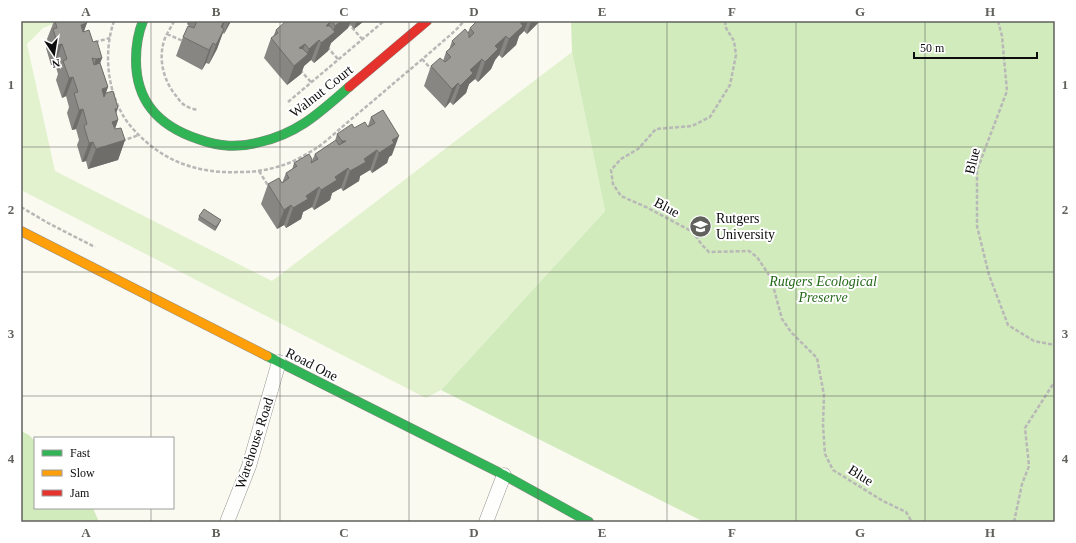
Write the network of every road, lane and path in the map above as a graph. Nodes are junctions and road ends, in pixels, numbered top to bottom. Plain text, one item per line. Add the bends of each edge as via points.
1 (114, 21) edge
2 (143, 21) edge
3 (174, 21) edge
4 (347, 21) edge
5 (384, 21) edge
6 (427, 21) edge
7 (464, 21) edge
8 (725, 21) edge
9 (998, 21) edge
10 (167, 34) junction
11 (448, 37) junction
12 (110, 38) junction
13 (362, 39) junction
14 (452, 41) edge
15 (322, 42) edge
16 (89, 44) edge
17 (188, 44) edge
18 (338, 59) junction
19 (422, 59) junction
20 (295, 65) edge
21 (109, 74) junction
22 (435, 75) edge
23 (104, 76) edge
24 (311, 82) junction
25 (288, 102) dead end
26 (118, 106) junction
27 (111, 108) edge
28 (197, 110) dead end
29 (350, 120) junction
30 (353, 126) edge
31 (139, 135) junction
32 (120, 142) edge
33 (322, 143) junction
34 (326, 150) edge
35 (294, 160) junction
36 (298, 165) edge
37 (259, 171) junction
38 (270, 189) edge
39 (21, 231) edge
40 (1055, 345) edge
41 (279, 362) junction
42 (1055, 381) edge
43 (504, 474) junction
44 (227, 522) edge
45 (486, 522) edge
46 (589, 522) edge
47 (912, 522) edge
48 (1014, 522) edge

1 - 12 path
2 - 6 street, Walnut Court via 137,45 136,64 139,83 146,101 156,116 170,128 207,143 226,146 266,141 287,134 309,121
3 - 10 path
4 - 13 path
5 - 13 path
7 - 11 path
8 - 47 path, Blue via 734,41 736,55 730,85 710,117 692,126 656,129 638,149 621,159 611,170 612,184 621,196 693,232 709,252 749,251 757,257 771,278 782,319 791,332 818,358 824,395 825,454 833,470 906,512
9 - 40 path, Blue via 1002,36 1007,91 977,170 977,226 989,275 1008,325 1034,341
10 - 17 path
10 - 28 path via 162,56 164,75 179,100
11 - 14 path
11 - 19 path
12 - 16 path
12 - 21 path
13 - 18 path
15 - 18 path
18 - 24 path
19 - 22 path
19 - 29 path
20 - 24 path
21 - 23 path
21 - 26 path
24 - 25 path
26 - 27 path
26 - 31 path
29 - 30 path
29 - 33 path
31 - 32 path
31 - 37 path via 172,159 196,168 219,172
33 - 34 path
33 - 35 path
35 - 36 path
35 - 37 path
37 - 38 path
39 - 41 street, Road One
41 - 43 street, Road One
41 - 44 street, Warehouse Road via 249,466
42 - 48 path via 1025,428 1029,466 1022,484
43 - 45 street
43 - 46 street, Road One

